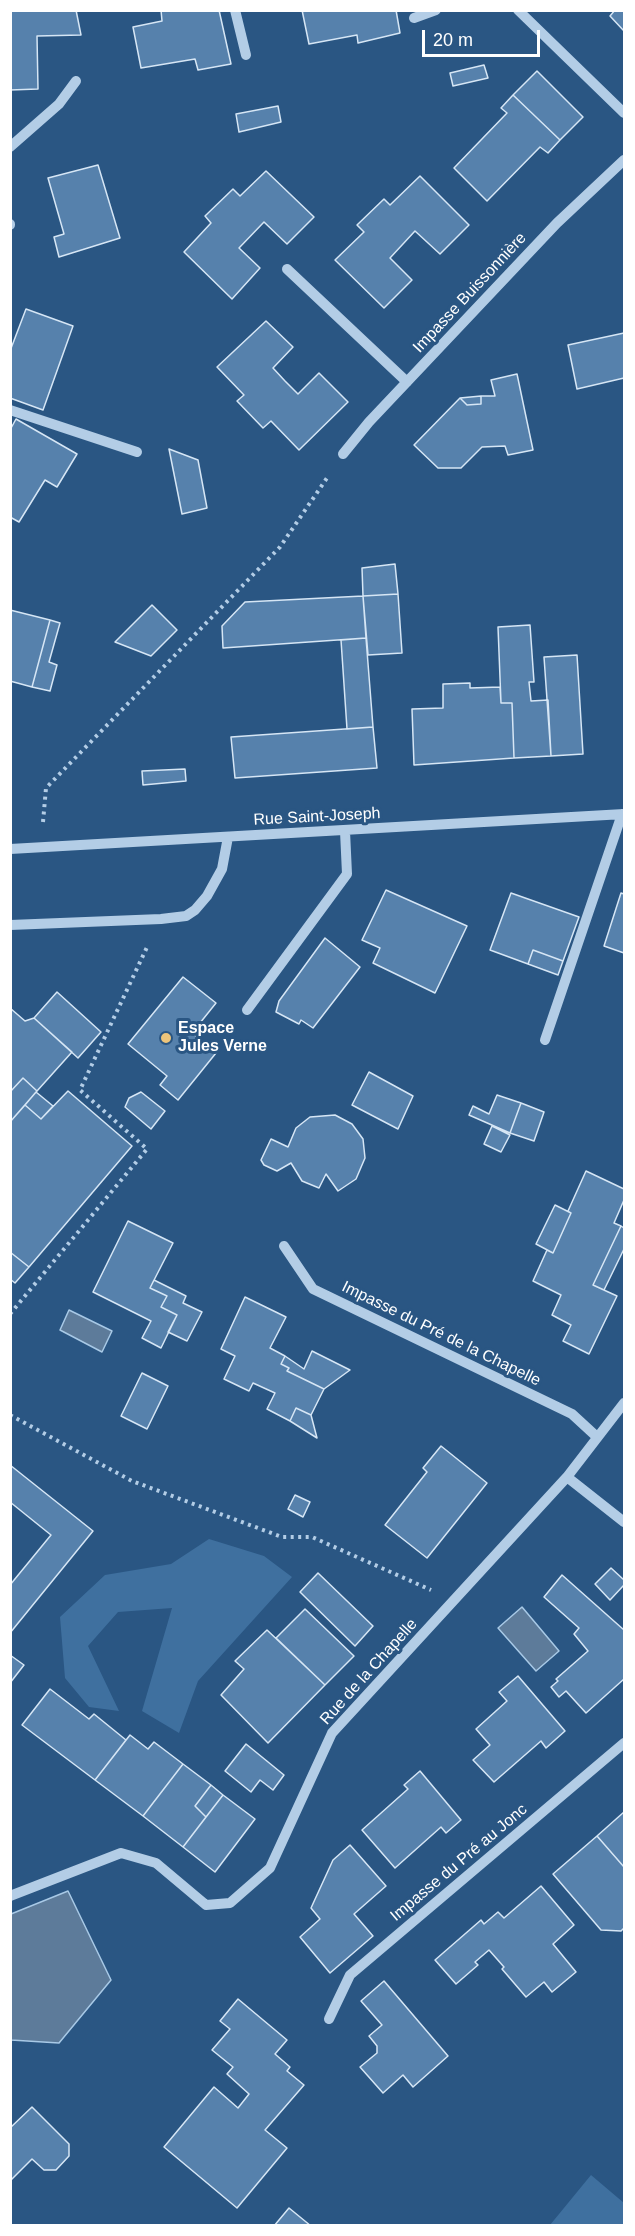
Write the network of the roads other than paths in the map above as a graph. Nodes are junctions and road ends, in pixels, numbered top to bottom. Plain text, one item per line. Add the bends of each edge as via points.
1 (235, 10) edge
2 (436, 10) edge
3 (518, 10) edge
4 (414, 18) dead end
5 (246, 55) dead end
6 (76, 81) dead end
7 (624, 113) edge
8 (10, 147) edge
9 (624, 160) edge
10 (288, 269) dead end
11 (407, 382) junction
12 (10, 410) edge
13 (137, 452) dead end
14 (343, 454) road end
15 (623, 814) edge
16 (345, 831) junction
17 (228, 837) junction
18 (10, 849) edge
19 (10, 924) edge
20 (247, 1010) dead end
21 (545, 1040) dead end
22 (284, 1246) dead end
23 (624, 1403) edge
24 (597, 1437) junction
25 (567, 1477) junction
26 (624, 1522) edge
27 (624, 1743) edge
28 (10, 1896) edge
29 (330, 2019) dead end

1 - 5 street
2 - 4 street
3 - 7 street
6 - 8 street via 59,104
9 - 11 street, Impasse Buissonnière via 557,223
10 - 11 street
11 - 14 street, Impasse Buissonnière
12 - 13 street
15 - 16 street, Rue Saint-Joseph
15 - 21 street
16 - 17 street, Rue Saint-Joseph
16 - 20 street via 347,874
17 - 18 street, Rue Saint-Joseph
17 - 19 street via 222,869 207,896 186,916
22 - 24 street, Impasse du Pré de la Chapelle via 313,1289 572,1414
23 - 24 street, Rue de la Chapelle
24 - 25 street, Rue de la Chapelle
25 - 26 street
25 - 28 street, Rue de la Chapelle via 332,1733 270,1868 230,1903 206,1905 156,1863 121,1853
27 - 29 street, Impasse du Pré au Jonc via 351,1975

